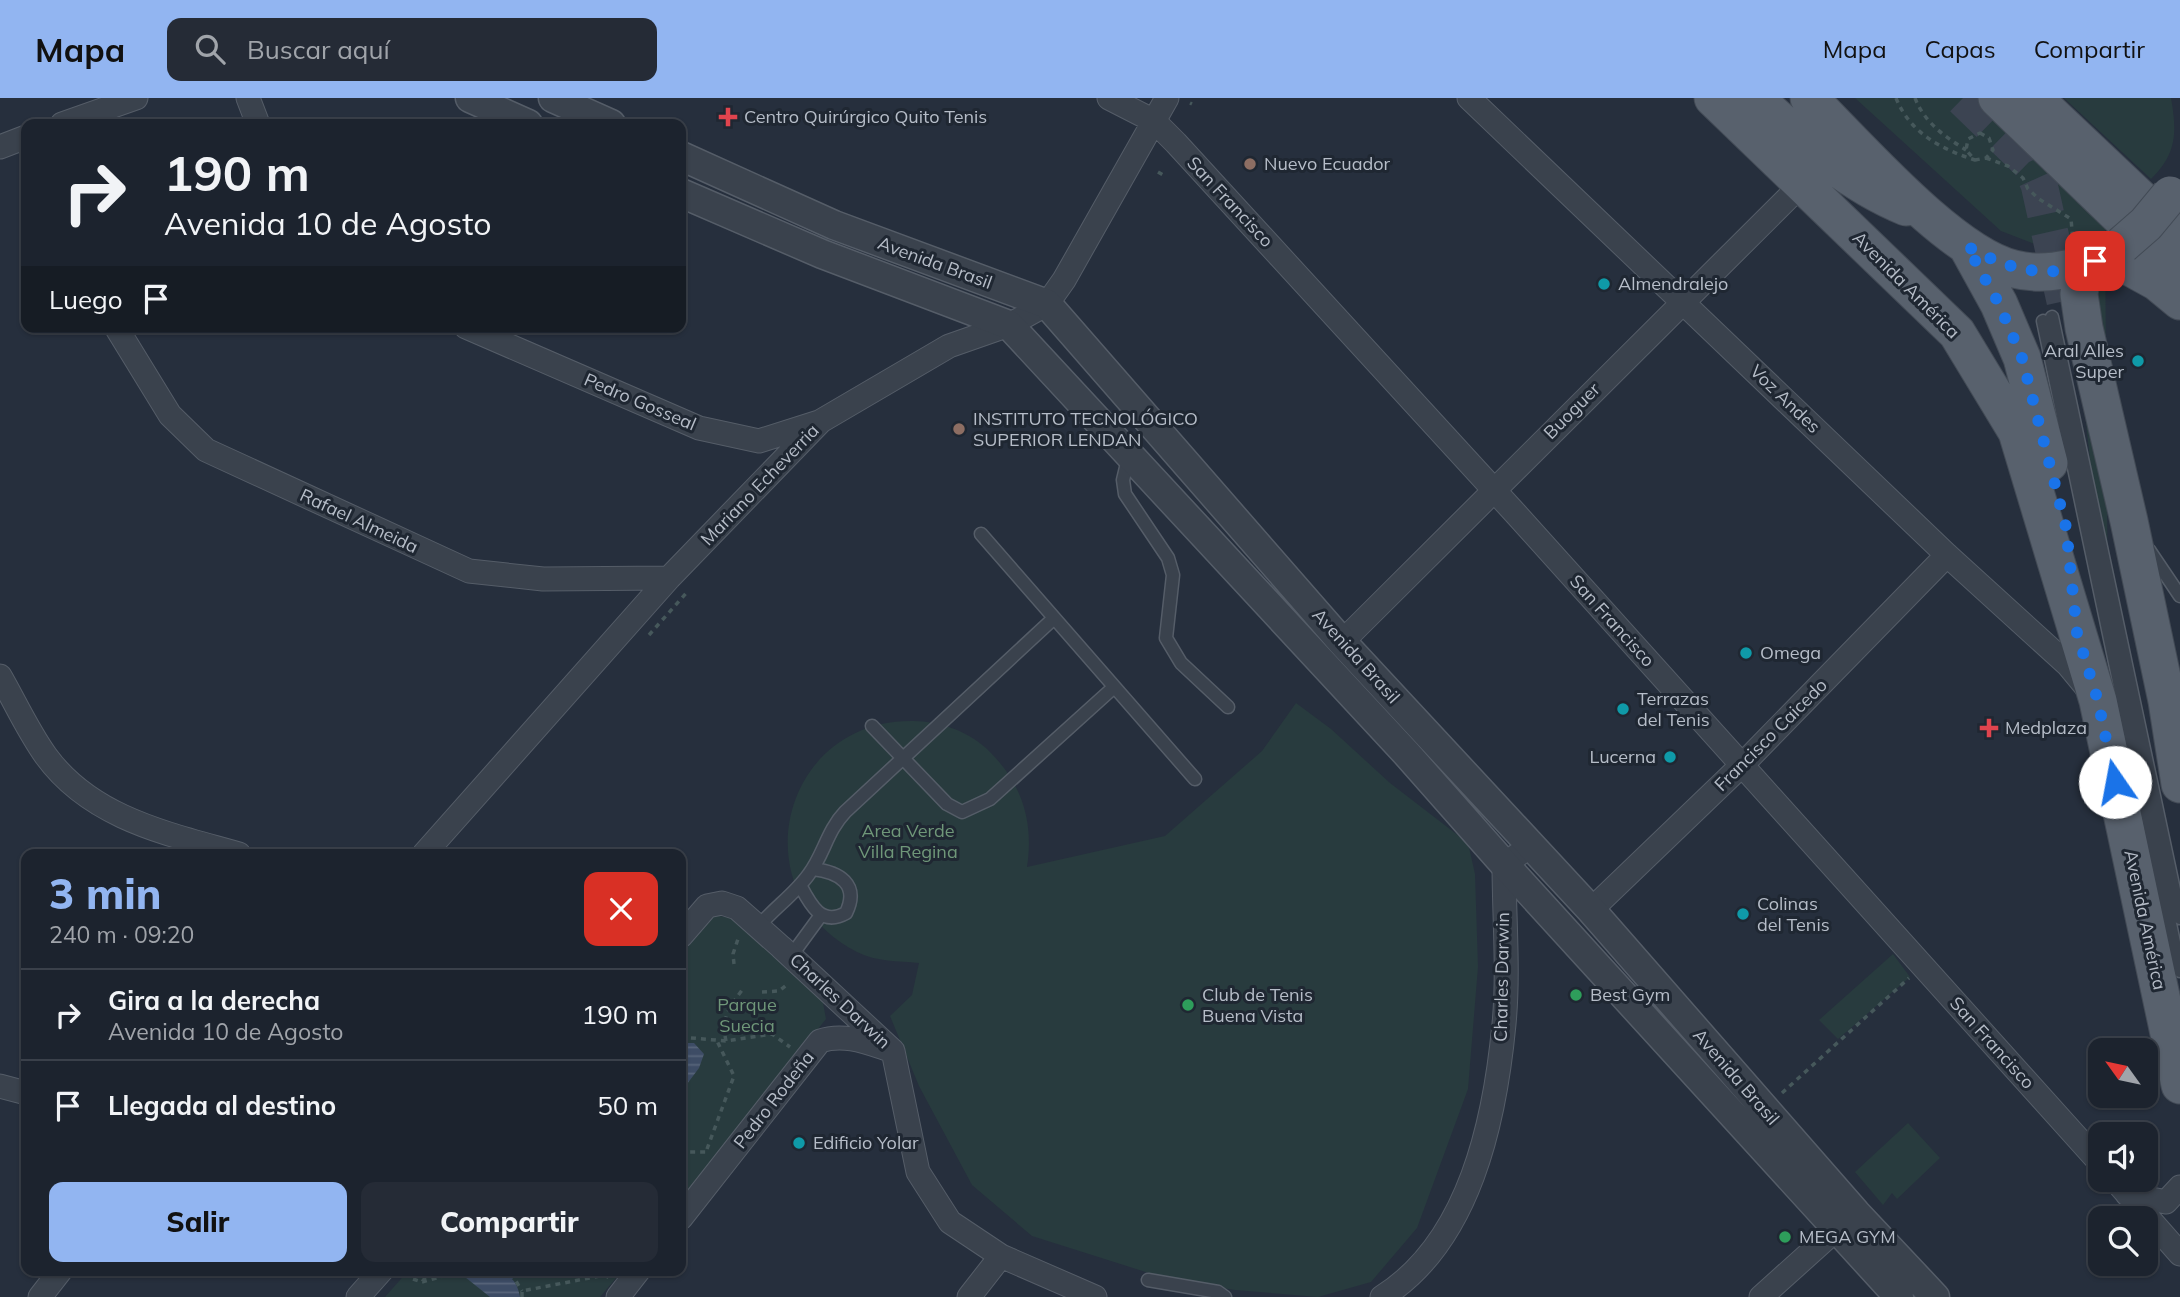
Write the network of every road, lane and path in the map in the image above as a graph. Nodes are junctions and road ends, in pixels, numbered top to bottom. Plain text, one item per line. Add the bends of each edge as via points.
1 (136, 98) edge
2 (248, 98) edge
3 (470, 98) edge
4 (553, 98) edge
5 (1109, 98) edge
6 (1167, 98) edge
7 (1469, 98) edge
8 (1713, 98) edge
9 (1755, 98) edge
10 (1809, 98) edge
11 (1896, 98) edge
12 (1915, 98) edge
13 (1997, 98) edge
14 (2014, 98) edge
15 (2034, 98) edge
16 (76, 119) edge
17 (256, 119) edge
18 (517, 119) edge
19 (600, 119) edge
20 (1154, 121) junction
21 (21, 139) edge
22 (0, 147) edge
23 (1966, 149) junction
24 (686, 158) edge
25 (1975, 160) junction
26 (1158, 172) dead end
27 (1163, 175) dead end
28 (1803, 183) junction
29 (2175, 186) edge
30 (686, 195) edge
31 (1931, 217) junction
32 (2180, 236) edge
33 (1967, 246) junction
34 (2105, 255) junction
35 (2180, 256) edge
36 (2180, 275) edge
37 (1682, 300) junction
38 (2180, 301) edge
39 (1046, 304) junction
40 (1009, 325) junction
41 (120, 333) edge
42 (480, 333) edge
43 (821, 421) junction
44 (1129, 454) junction
45 (1493, 490) junction
46 (2129, 522) junction
47 (981, 534) dead end
48 (1947, 555) junction
49 (2122, 565) dead end
50 (669, 579) junction
51 (691, 587) dead end
52 (2180, 596) edge
53 (1053, 619) junction
54 (2077, 633) junction
55 (648, 636) dead end
56 (1342, 642) junction
57 (0, 676) edge
58 (1113, 688) junction
59 (2098, 701) junction
60 (1228, 707) dead end
61 (872, 726) dead end
62 (902, 759) junction
63 (1742, 765) junction
64 (2179, 771) edge
65 (1195, 779) dead end
66 (1531, 846) junction
67 (221, 849) edge
68 (427, 849) edge
69 (1504, 864) junction
70 (813, 869) junction
71 (800, 885) junction
72 (1591, 910) junction
73 (821, 915) junction
74 (2180, 918) edge
75 (686, 930) edge
76 (750, 931) junction
77 (734, 964) dead end
78 (793, 967) junction
79 (1918, 970) dead end
80 (2180, 971) edge
81 (742, 990) dead end
82 (762, 992) dead end
83 (686, 1038) edge
84 (717, 1041) junction
85 (726, 1041) junction
86 (796, 1051) dead end
87 (893, 1051) junction
88 (2180, 1085) edge
89 (0, 1086) edge
90 (21, 1092) edge
91 (1779, 1096) dead end
92 (2088, 1150) edge
93 (713, 1151) dead end
94 (706, 1152) junction
95 (686, 1154) edge
96 (2180, 1186) edge
97 (2125, 1192) edge
98 (2136, 1192) edge
99 (686, 1212) edge
100 (1846, 1220) junction
101 (2180, 1254) edge
102 (1001, 1256) junction
103 (56, 1276) edge
104 (377, 1276) edge
105 (426, 1276) edge
106 (444, 1276) edge
107 (514, 1276) edge
108 (591, 1276) edge
109 (631, 1276) edge
110 (413, 1279) dead end
111 (1148, 1280) dead end
112 (422, 1282) junction
113 (615, 1289) edge
114 (522, 1291) junction
115 (40, 1297) edge
116 (358, 1297) edge
117 (522, 1297) edge
118 (969, 1297) edge
119 (1095, 1297) edge
120 (1225, 1297) edge
121 (1382, 1297) edge
122 (1761, 1297) edge
123 (1899, 1297) edge
124 (1935, 1297) edge

1 - 16 street
2 - 17 street
3 - 18 street
4 - 19 street
5 - 20 street, San Francisco
6 - 20 street, Mariano Echeverria
7 - 37 street, Voz Andes
8 - 28 main road, Avenida América
9 - 31 main road via 1861,186
10 - 31 main road
11 - 25 path via 1919,131 1943,149
12 - 23 path via 1920,111 1945,137
13 - 36 main road
14 - 35 lane
15 - 32 main road
20 - 39 street, Mariano Echeverria
20 - 45 street, San Francisco
21 - 22 street
23 - 25 path
23 - 25 path via 1968,139 1980,133 1989,138 1993,150 1986,159
24 - 39 street, Avenida Brasil via 834,225
26 - 27 path
28 - 37 street, Buoguer
28 - 54 main road, Avenida América via 1957,333 2018,432
29 - 34 main road, bridge via 2146,224
30 - 40 street, Avenida Brasil via 822,254
31 - 33 main road
33 - 34 main road via 2001,265 2029,272 2059,271
33 - 54 main road, Avenida América via 2022,358 2066,527
34 - 38 main road via 2157,282
34 - 46 main road via 2079,294
37 - 45 street, Buoguer
37 - 48 street, Voz Andes
39 - 40 street, Mariano Echeverria
39 - 56 street, Avenida Brasil
40 - 43 street, Mariano Echeverria via 949,346
40 - 44 street, Avenida Brasil
41 - 50 street, Rafael Almeida via 170,415 206,450 469,571 543,579
42 - 43 street, Pedro Gosseal via 699,428 759,441
43 - 50 street, Mariano Echeverria
44 - 60 lane via 1125,494 1168,558 1173,575 1166,638 1181,663
44 - 69 street, Avenida Brasil
45 - 56 street, Buoguer
45 - 63 street, San Francisco
46 - 52 lane
46 - 64 main road via 2171,693
47 - 53 lane
48 - 59 street, Voz Andes via 2068,665
48 - 63 street, Francisco Caicedo
49 - 64 main road via 2149,702
50 - 68 street, Mariano Echeverria
51 - 55 path
53 - 58 lane
53 - 62 lane
54 - 59 main road, Avenida América
56 - 66 street, Avenida Brasil
57 - 67 street via 45,755 93,798 118,817
58 - 62 lane via 990,799 970,810 952,808
58 - 65 lane
59 - 88 main road, Avenida América
61 - 62 lane
62 - 70 lane via 831,826
63 - 72 street, Francisco Caicedo
63 - 92 street, San Francisco
66 - 69 street
66 - 72 street, Avenida Brasil
69 - 100 street, Avenida Brasil
69 - 121 street, Charles Darwin via 1504,1022 1479,1155 1436,1248
70 - 71 lane
70 - 73 lane via 839,874 851,892 846,913 838,918
71 - 73 lane
71 - 76 lane
72 - 100 street, Avenida Brasil
73 - 78 lane
74 - 80 lane, Avenida América via 2048,319
75 - 76 street, Charles Darwin via 715,903 737,908
76 - 77 path via 733,954
76 - 78 street, Charles Darwin
78 - 82 path via 779,991
78 - 87 street, Charles Darwin
79 - 91 path
81 - 85 path via 726,1012 722,1026
83 - 84 path
84 - 85 path
84 - 94 path via 734,1076
85 - 86 path via 772,1034
87 - 99 street, Pedro Rodeña via 845,1038 820,1041
87 - 102 street, Charles Darwin via 918,1172 950,1222
89 - 90 street
93 - 94 path
94 - 95 path
96 - 98 street via 2166,1202
97 - 101 street
100 - 122 street
100 - 123 street, Avenida Brasil
100 - 124 street, Avenida Brasil
102 - 118 street
102 - 119 street, Charles Darwin
103 - 115 street
104 - 116 street
105 - 112 path
106 - 112 path
107 - 114 path
108 - 114 path
109 - 113 street
110 - 112 path
111 - 120 lane
114 - 117 path

